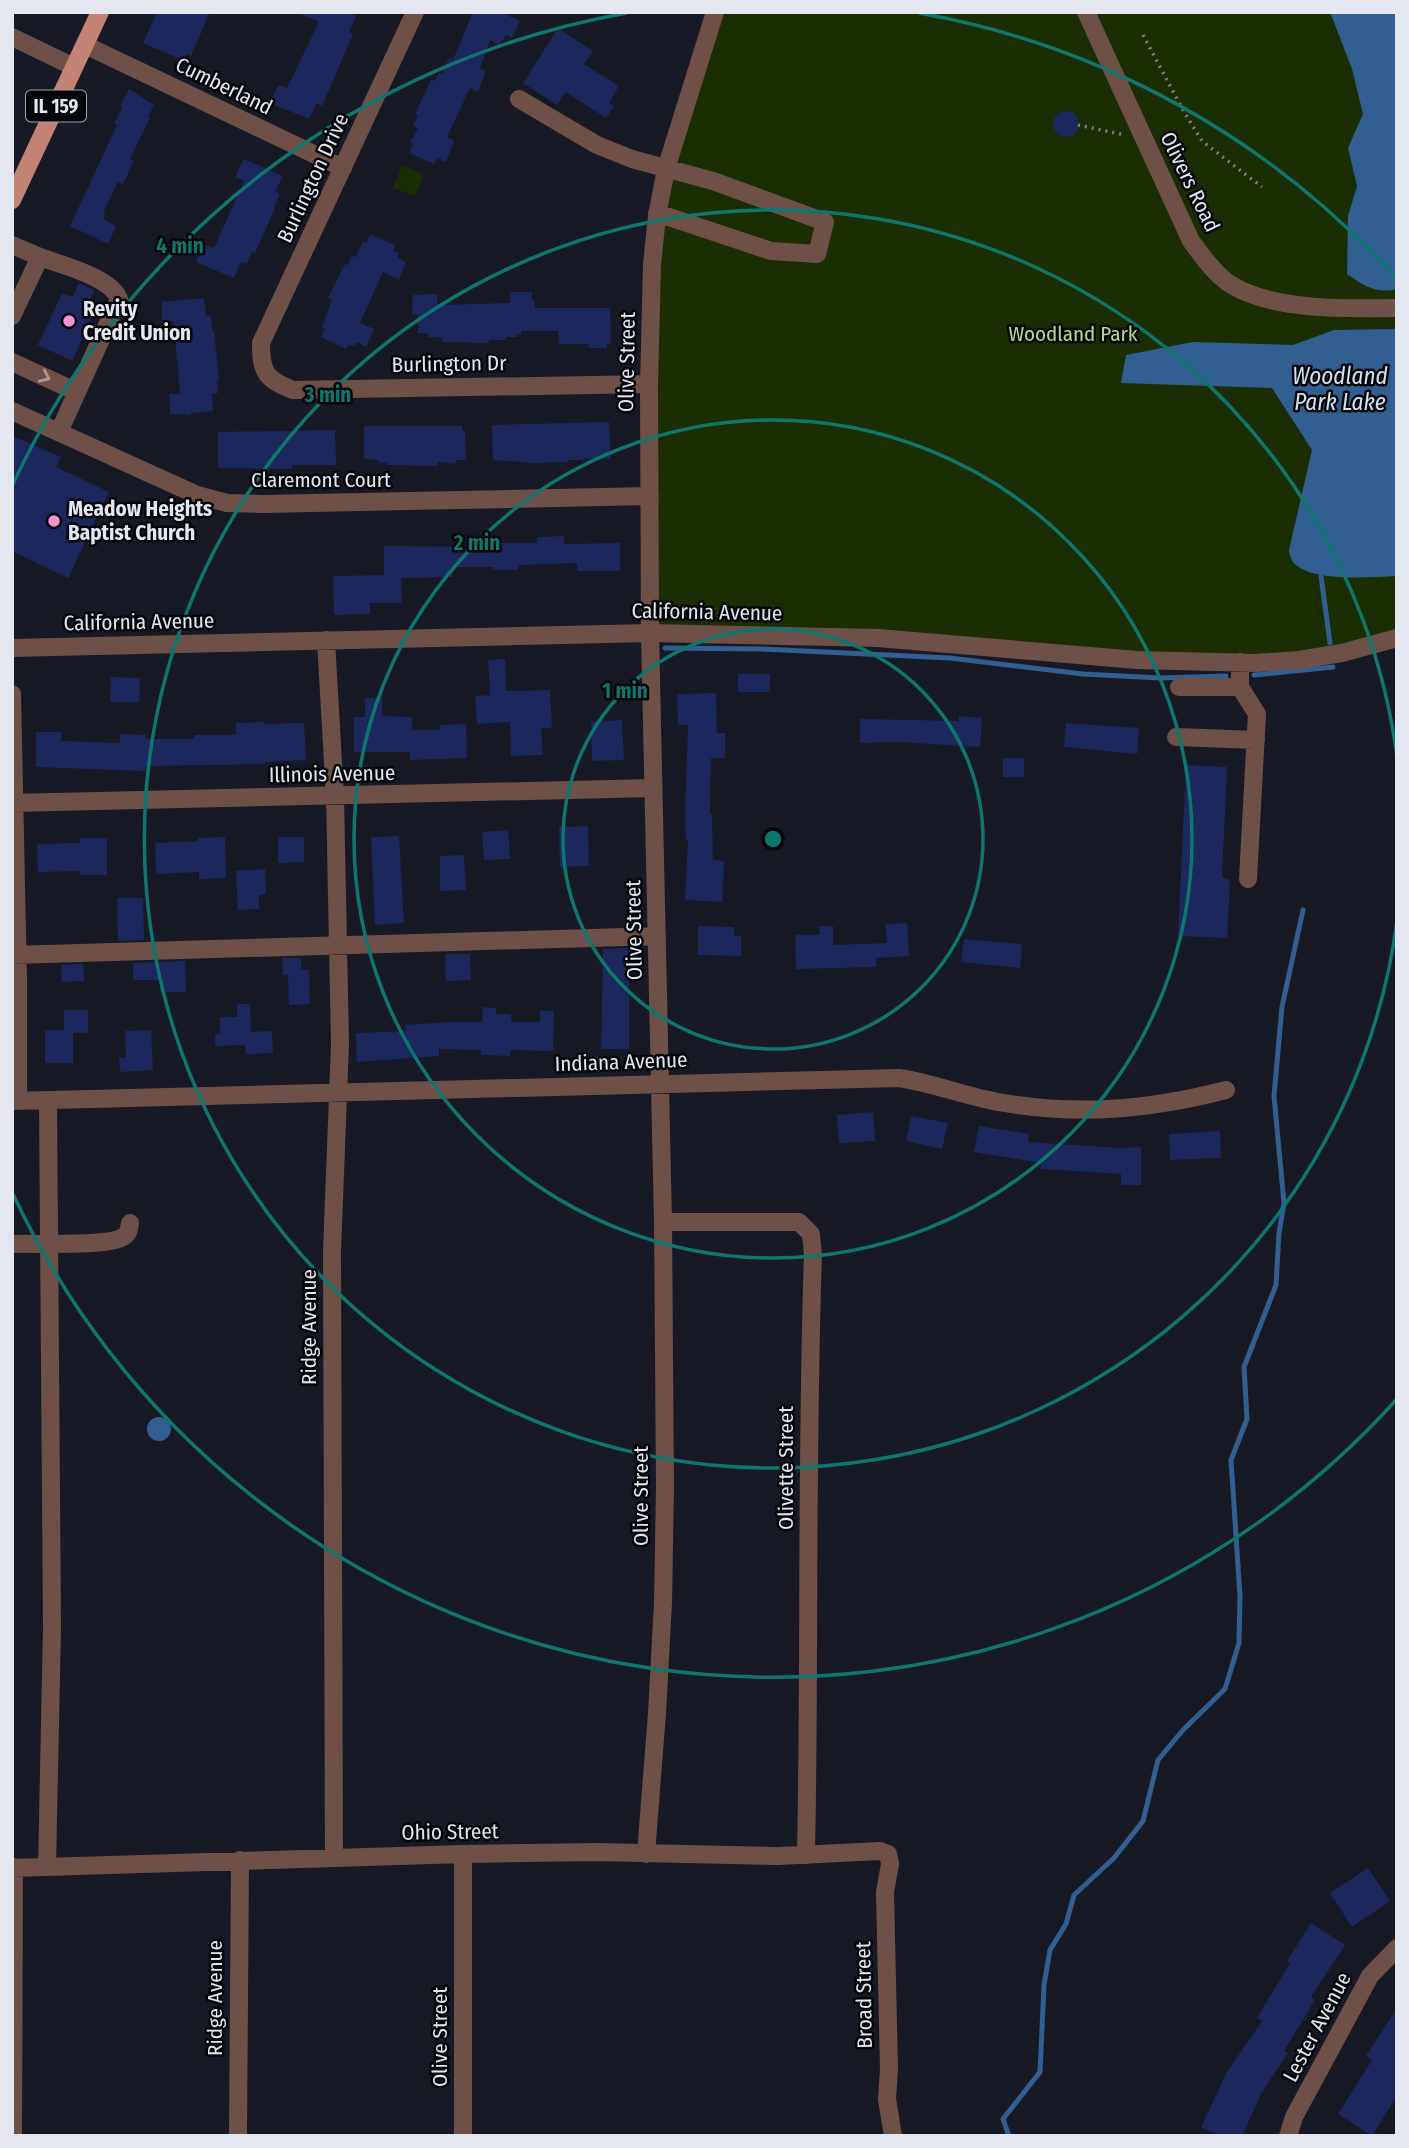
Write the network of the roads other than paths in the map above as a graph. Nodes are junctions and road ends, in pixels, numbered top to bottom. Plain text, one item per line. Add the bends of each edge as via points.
1 (100, 12) edge
2 (415, 12) edge
3 (715, 12) edge
4 (1086, 12) edge
5 (12, 37) edge
6 (85, 45) junction
7 (74, 67) junction
8 (519, 99) dead end
9 (343, 168) junction
10 (666, 169) junction
11 (12, 201) edge
12 (657, 213) junction
13 (12, 246) edge
14 (40, 257) junction
15 (1397, 308) edge
16 (12, 316) edge
17 (12, 362) edge
18 (261, 365) joint
19 (649, 384) junction
20 (77, 392) junction
21 (12, 411) edge
22 (59, 432) junction
23 (650, 496) junction
24 (650, 633) junction
25 (1397, 638) edge
26 (326, 640) junction
27 (12, 648) edge
28 (1240, 663) junction
29 (1179, 687) dead end
30 (1240, 688) junction
31 (12, 694) edge
32 (1176, 737) dead end
33 (1256, 740) junction
34 (653, 788) junction
35 (335, 797) junction
36 (13, 803) edge
37 (1248, 879) dead end
38 (657, 936) junction
39 (339, 946) junction
40 (15, 955) edge
41 (661, 1084) junction
42 (1226, 1090) dead end
43 (337, 1093) junction
44 (15, 1101) edge
45 (48, 1101) junction
46 (663, 1222) junction
47 (130, 1223) dead end
48 (50, 1243) junction
49 (12, 1244) edge
50 (463, 1854) junction
51 (646, 1854) junction
52 (888, 1854) joint
53 (806, 1855) junction
54 (334, 1857) junction
55 (240, 1860) junction
56 (13, 1867) edge
57 (47, 1867) junction
58 (1397, 1948) edge
59 (13, 2136) edge
60 (238, 2136) edge
61 (463, 2136) edge
62 (893, 2136) edge
63 (1288, 2136) edge

1 - 6 main road, IL 159
2 - 9 street, Burlington Drive
3 - 10 street, Olive Street
4 - 15 street, Olivers Road via 1191,240 1227,282 1303,306
5 - 7 street
6 - 7 main road, IL 159
6 - 9 street, Cumberland
7 - 11 main road, IL 159
8 - 10 street via 597,145
9 - 18 street, Burlington Drive via 261,343
10 - 12 street, Olive Street
10 - 12 street via 825,222 817,254 771,251
12 - 19 street, Olive Street
13 - 14 street
14 - 16 street
14 - 20 street via 92,276 116,290 119,299
17 -> 20 street
18 - 19 street, Burlington Dr via 272,382 293,390
19 - 23 street, Olive Street
20 - 22 street
21 - 22 street, Claremont Court
22 - 23 street, Claremont Court via 197,495 227,503
23 - 24 street, Olive Street
24 - 26 street, California Avenue
24 - 28 street, California Avenue via 878,638 1081,657
24 - 34 street, Olive Street
25 - 28 street, California Avenue via 1299,660
26 - 27 street, California Avenue
26 - 35 street, Ridge Avenue
28 - 30 street
29 - 30 street
30 - 33 street via 1257,714
31 - 36 street
32 - 33 street
33 - 37 street
34 - 35 street, Illinois Avenue
34 - 38 street, Olive Street
35 - 36 street, Illinois Avenue
35 - 39 street, Ridge Avenue
36 - 40 street
38 - 39 street
38 - 41 street, Olive Street
39 - 40 street
39 - 43 street, Ridge Avenue
40 - 44 street
41 - 42 street, Indiana Avenue via 899,1078 996,1101 1094,1111 1149,1107
41 - 43 street, Indiana Avenue
41 - 46 street, Olive Street
43 - 45 street, Indiana Avenue
43 - 54 street, Ridge Avenue via 332,1251
44 - 45 street, Indiana Avenue
45 - 48 street
46 - 51 street, Olive Street via 663,1603
46 - 53 street, Olivette Street via 799,1222 811,1234
47 - 48 street via 128,1233 118,1240
48 - 49 street
48 - 57 street
50 - 51 street, Ohio Street
50 - 54 street, Ohio Street
50 - 61 street, Olive Street
51 - 53 street, Ohio Street
52 - 53 street, Ohio Street
52 - 62 street, Broad Street via 887,2099
54 - 55 street, Ohio Street
55 - 57 street, Ohio Street
55 - 60 street, Ridge Avenue
56 - 57 street, Ohio Street
56 - 59 street
58 - 63 street, Lester Avenue via 1370,1976

